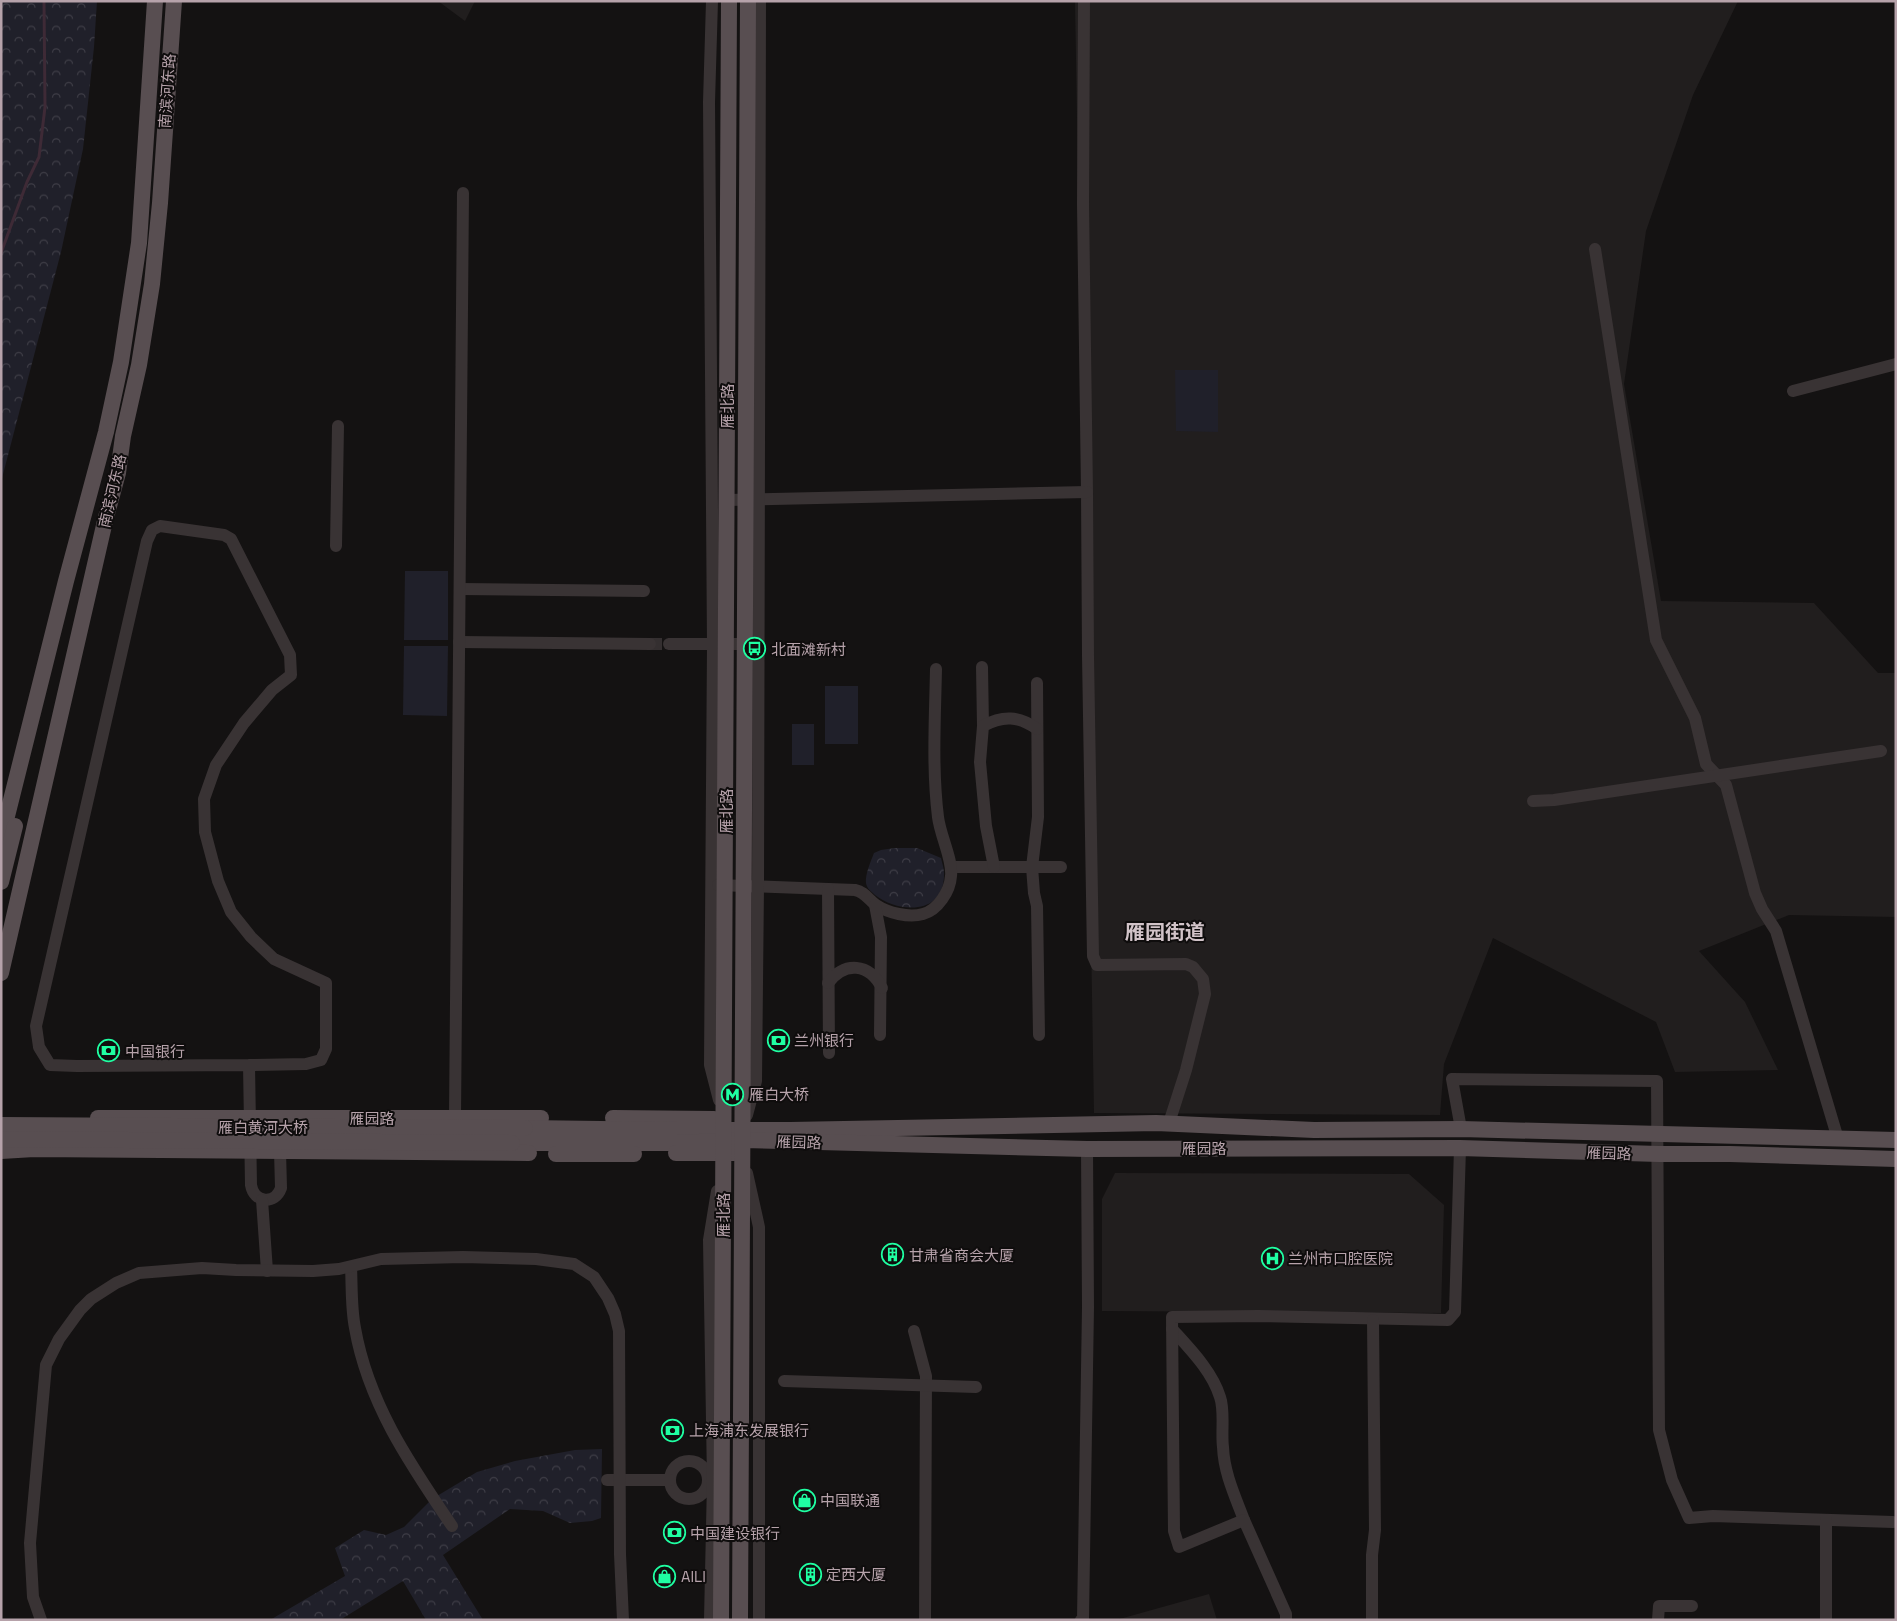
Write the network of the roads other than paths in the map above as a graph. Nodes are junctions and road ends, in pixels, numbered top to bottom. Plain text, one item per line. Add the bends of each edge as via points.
1 (155, 1) edge
2 (174, 1) edge
3 (712, 1) edge
4 (729, 1) edge
5 (748, 1) edge
6 (760, 1) edge
7 (1084, 1) edge
8 (463, 193) dead end
9 (1595, 250) dead end
10 (1896, 364) edge
11 (1793, 391) dead end
12 (338, 426) dead end
13 (1088, 492) junction
14 (753, 499) junction
15 (727, 500) junction
16 (83, 515) junction
17 (105, 521) junction
18 (336, 546) dead end
19 (66, 581) junction
20 (460, 589) junction
21 (644, 591) dead end
22 (459, 642) junction
23 (650, 644) tunnel mouth
24 (669, 644) tunnel mouth
25 (752, 644) junction
26 (720, 645) junction
27 (982, 667) dead end
28 (936, 669) dead end
29 (1037, 683) dead end
30 (983, 726) junction
31 (1037, 729) junction
32 (1881, 751) dead end
33 (1716, 775) junction
34 (1533, 801) dead end
35 (1, 840) edge
36 (951, 867) junction
37 (994, 867) junction
38 (1032, 867) junction
39 (1061, 868) dead end
40 (1, 882) edge
41 (718, 885) junction
42 (751, 886) junction
43 (828, 889) junction
44 (876, 905) junction
45 (1, 973) edge
46 (828, 983) junction
47 (882, 988) junction
48 (880, 1035) dead end
49 (1039, 1035) dead end
50 (829, 1053) dead end
51 (249, 1065) junction
52 (1, 1117) edge
53 (251, 1118) junction
54 (455, 1118) junction
55 (1169, 1123) junction
56 (1, 1125) edge
57 (525, 1128) joint
58 (1461, 1129) junction
59 (724, 1135) junction
60 (743, 1135) junction
61 (1658, 1135) junction
62 (1, 1139) edge
63 (1838, 1139) junction
64 (1896, 1140) edge
65 (512, 1142) joint
66 (1460, 1148) junction
67 (1087, 1149) junction
68 (1, 1151) edge
69 (251, 1151) junction
70 (280, 1151) junction
71 (1659, 1154) junction
72 (1896, 1159) edge
73 (262, 1200) junction
74 (351, 1267) junction
75 (267, 1271) junction
76 (1373, 1320) junction
77 (1172, 1329) junction
78 (914, 1331) dead end
79 (784, 1381) dead end
80 (926, 1385) junction
81 (976, 1387) dead end
82 (613, 1480) junction
83 (670, 1480) junction
84 (714, 1481) junction
85 (741, 1483) junction
86 (1244, 1520) junction
87 (1826, 1520) junction
88 (1893, 1522) dead end
89 (452, 1526) dead end
90 (1692, 1606) dead end
91 (41, 1620) edge
92 (622, 1620) edge
93 (710, 1620) edge
94 (721, 1620) edge
95 (740, 1620) edge
96 (759, 1620) edge
97 (925, 1620) edge
98 (1081, 1620) edge
99 (1286, 1620) edge
100 (1372, 1620) edge
101 (1658, 1620) edge
102 (1826, 1620) edge

1 - 16 main road, 南滨河东路 via 134,283 114,397
2 - 17 main road, 南滨河东路 via 152,284 118,473
3 - 26 street via 709,112
4 - 15 main road, 雁北路
5 - 14 main road, 雁北路
6 - 14 street
7 - 13 street via 1083,204
8 - 20 street
9 - 33 street via 1656,640 1694,718 1706,764
10 - 11 street
12 - 18 street
13 - 14 street
13 - 55 street via 1093,956 1097,965 1186,964 1203,979 1204,994 1186,1070
14 - 15 street
14 - 25 main road, 雁北路
15 - 26 main road, 雁北路
16 - 17 main road
16 - 19 main road, 南滨河东路
17 - 45 main road, 南滨河东路
19 - 35 main road, 南滨河东路
19 - 40 main road via 64,619
20 - 21 street
20 - 22 street
22 - 23 street
22 - 54 street
24 - 26 street
25 - 26 street
25 - 42 main road, 雁北路
26 - 41 main road, 雁北路
27 - 30 street
28 - 36 street via 933,771 938,820
29 - 31 street
30 - 31 street via 1005,717 1022,720
30 - 37 street via 980,762 986,826
31 - 38 street via 1038,817
32 - 33 street
33 - 34 street
33 - 63 street via 1726,786 1755,893 1776,931
36 - 37 street
36 - 44 street via 948,888 938,905 930,911 912,915 893,913
37 - 38 street
38 - 39 street
38 - 49 street via 1038,906
41 - 42 street
41 - 59 main road, 雁北路
42 - 43 street
42 - 60 main road, 雁北路
43 - 44 street via 861,891
43 - 46 street
44 - 47 street via 881,937
46 - 47 street via 842,970 861,968 870,972
46 - 50 street
47 - 48 street
51 - 51 street via 306,1064 321,1060 326,1049 326,983 274,959 251,937 231,912 218,881 205,832 204,799 216,765 244,723 272,690 291,675 290,656 232,539 224,535 160,526 152,530 147,541 36,1026 39,1047 50,1065
51 - 53 street
52 - 53 main road, 雁园路
53 - 54 main road, 雁园路
53 - 69 street
54 - 59 main road, 雁园路
55 - 58 main road, 雁园路 via 1314,1130
55 - 60 main road, 雁园路
56 - 57 main road, 雁白黄河大桥, bridge
57 - 59 main road, 雁园路 via 677,1130
58 - 61 main road, 雁园路
58 - 61 street via 1452,1078 1657,1081
58 - 66 main road
59 - 60 main road, 雁园路
59 - 60 main road, 雁园路
59 - 65 main road, 雁园路 via 677,1144
59 - 70 main road, 雁园路 via 600,1155
59 - 84 main road, 雁北路
60 - 67 main road, 雁园路
60 - 85 main road, 雁北路
60 - 96 street via 758,1226
61 - 63 main road, 雁园路
61 - 71 street
62 - 65 main road, 雁白黄河大桥, bridge
63 - 64 main road, 雁园路
66 - 67 main road, 雁园路
66 - 71 main road, 雁园路
66 - 76 street via 1455,1312 1448,1320
67 - 98 street
68 - 69 main road, 雁园路
69 - 70 main road, 雁园路
69 - 73 street via 252,1190
70 - 73 street via 279,1192 272,1199
71 - 72 main road, 雁园路
71 - 87 street via 1659,1430 1672,1480 1689,1518
73 - 75 street
74 - 75 street
74 - 82 street via 380,1259 536,1259 574,1264 594,1277 608,1298 619,1331
74 - 89 street via 354,1327 370,1386 402,1451
75 - 91 street via 202,1268 139,1273 91,1299 59,1339 46,1365 30,1543 33,1597
76 - 77 street via 1172,1317
76 - 100 street via 1375,1530
77 - 86 street via 1195,1354 1221,1399 1226,1472
77 - 86 street via 1174,1531 1179,1548
78 - 80 street
79 - 80 street
80 - 81 street
80 - 97 street
82 - 83 street
82 - 92 street
83 - 84 street via 675,1493 689,1499 702,1494
83 - 84 street via 676,1466 689,1461 703,1467
84 - 85 street
84 - 93 street
84 - 94 main road, 雁北路
85 - 95 main road, 雁北路
86 - 99 street
87 - 88 street
87 - 102 street
90 - 101 street via 1659,1606

